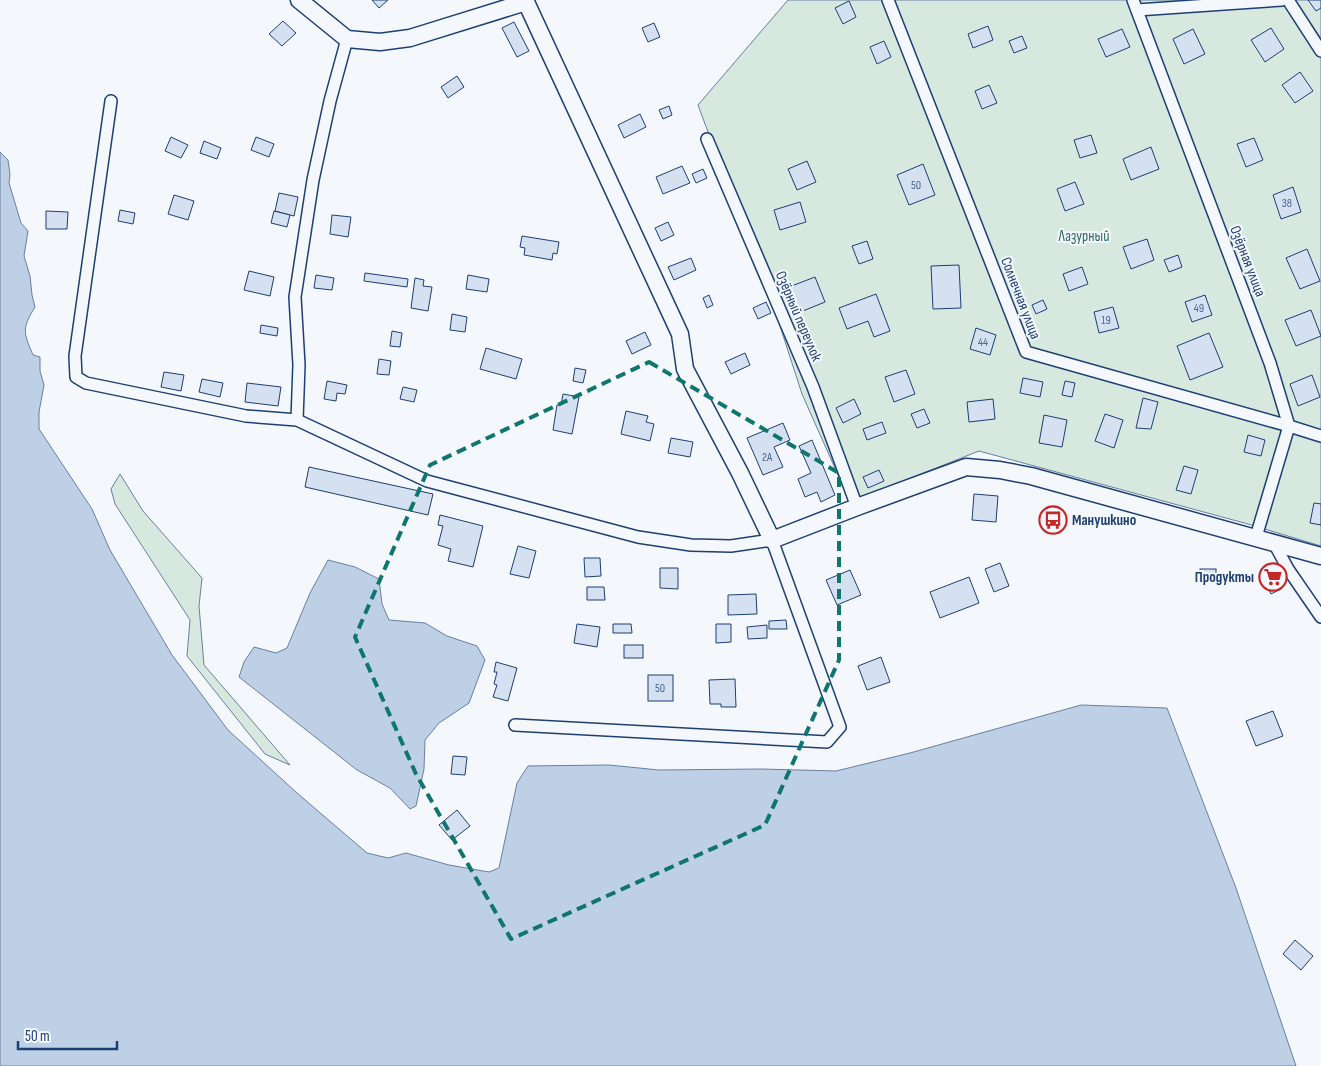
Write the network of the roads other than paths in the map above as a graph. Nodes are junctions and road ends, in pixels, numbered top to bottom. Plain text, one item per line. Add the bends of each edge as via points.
1 (299, 0) edge
2 (888, 0) edge
3 (1282, 0) edge
4 (1288, 0) edge
5 (528, 1) edge
6 (1135, 5) edge
7 (347, 39) junction
8 (1321, 51) edge
9 (110, 101) dead end
10 (706, 139) dead end
11 (297, 420) junction
12 (1289, 426) junction
13 (1321, 436) edge
14 (857, 507) junction
15 (1256, 537) junction
16 (772, 540) junction
17 (1274, 543) junction
18 (1321, 556) edge
19 (1321, 617) edge
20 (515, 725) dead end

1 - 7 street
2 - 12 street, Солнечная улица via 1026,352
3 - 6 street
4 - 8 street
5 - 7 street via 410,38 380,42
5 - 16 street via 680,334 684,369
6 - 12 street, Озёрная улица via 1270,363
7 - 11 street via 312,180 295,297 299,365
9 - 11 street via 75,356 76,377 86,383 246,416
10 - 14 street, Озёрный переулок via 813,387
11 - 16 street via 427,481 638,537 691,545 731,546
12 - 13 street
12 - 15 street
14 - 15 street via 966,468 1000,470
14 - 16 street
15 - 17 street
16 - 20 street via 840,727 828,742
17 - 18 street
17 - 19 street

